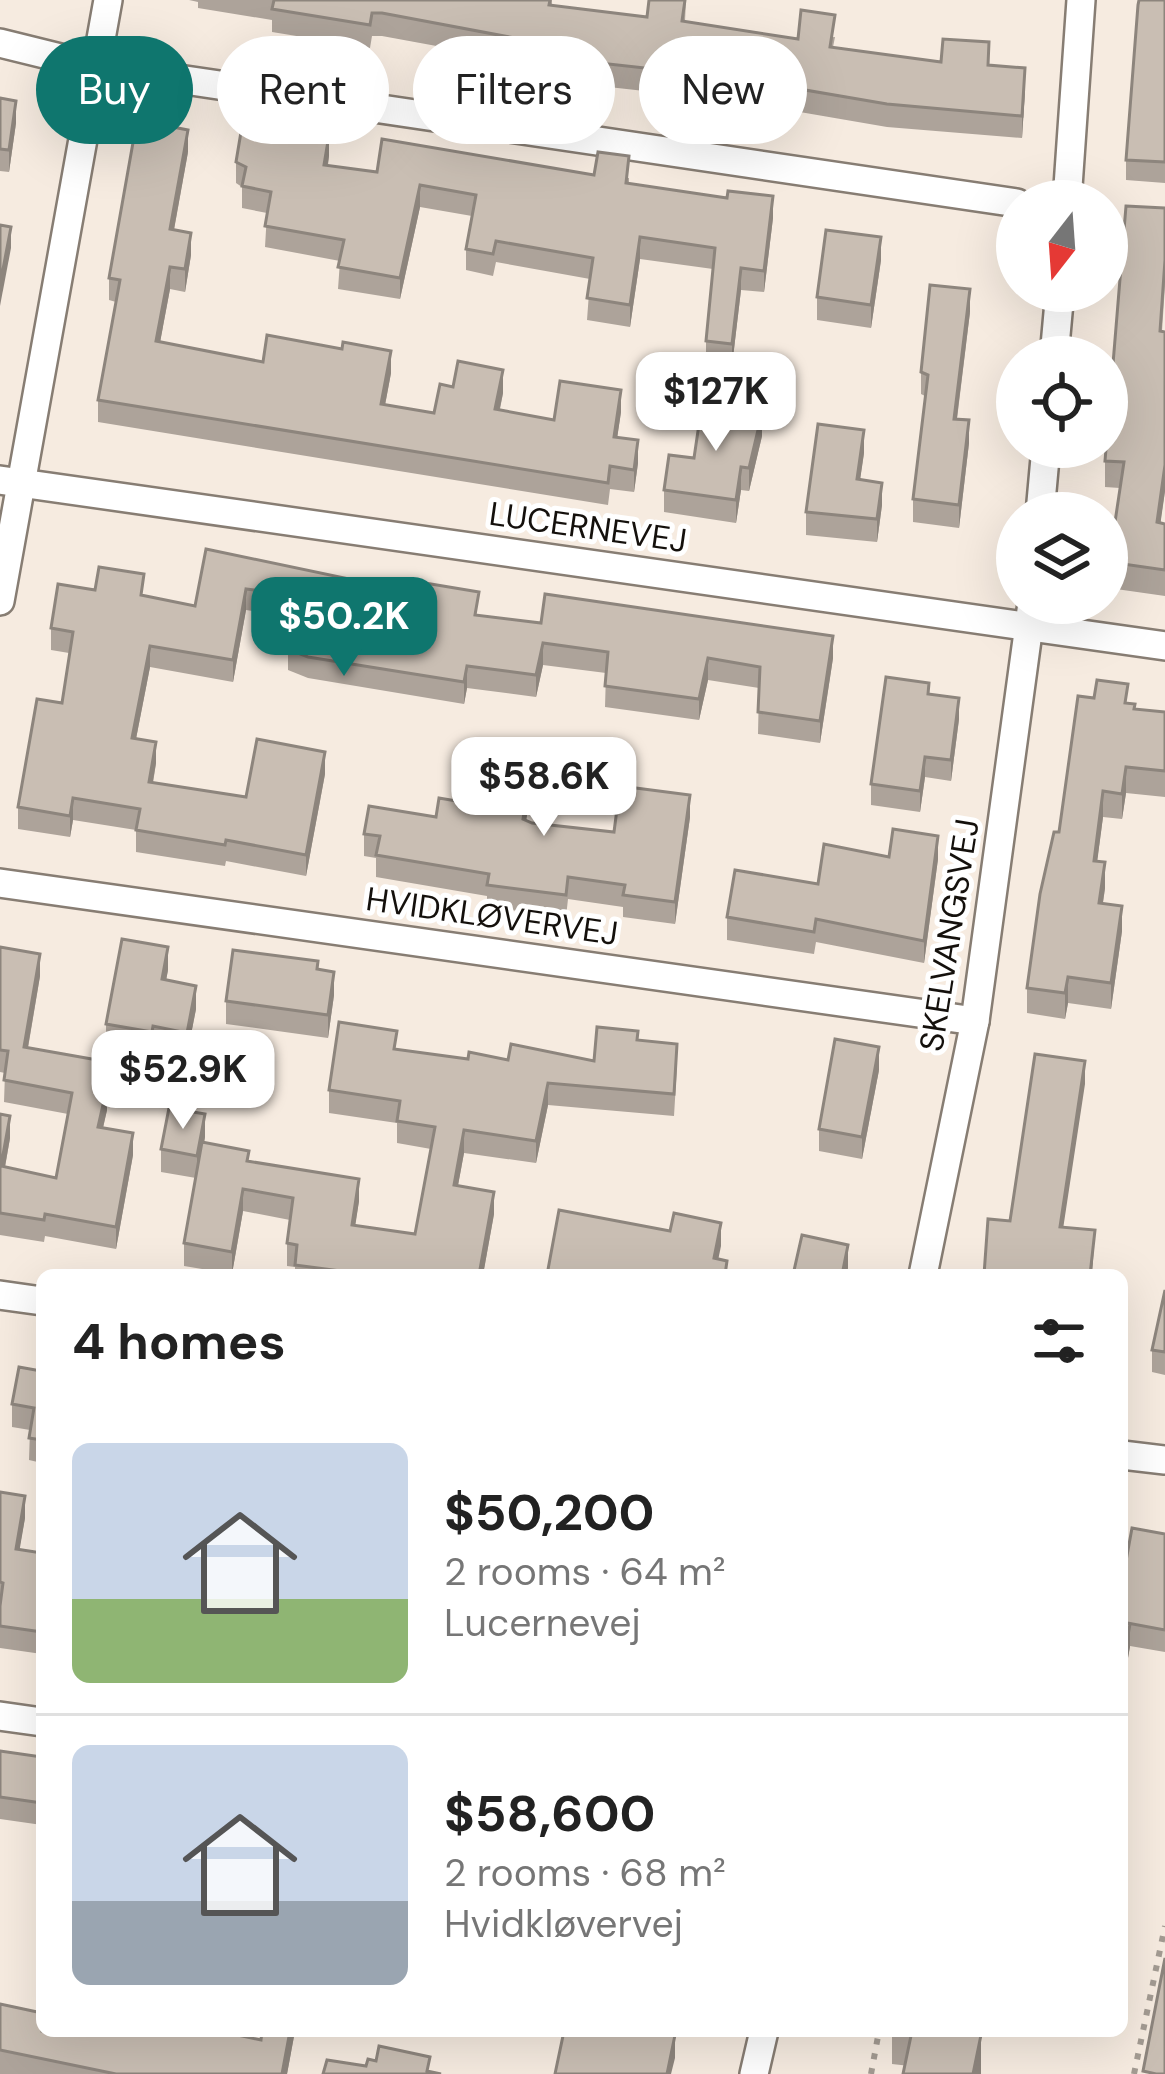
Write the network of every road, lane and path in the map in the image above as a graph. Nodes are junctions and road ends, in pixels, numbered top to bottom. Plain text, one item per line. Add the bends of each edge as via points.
1 (109, 0) edge
2 (1081, 0) edge
3 (103, 36) edge
4 (0, 43) edge
5 (36, 52) edge
6 (193, 81) edge
7 (81, 144) edge
8 (1068, 180) edge
9 (996, 200) edge
10 (10, 482) edge
11 (0, 601) edge
12 (996, 610) edge
13 (1031, 624) edge
14 (1071, 624) edge
15 (1165, 646) edge
16 (0, 884) edge
17 (975, 1021) junction
18 (924, 1269) edge
19 (0, 1295) edge
20 (36, 1300) edge
21 (1128, 1456) edge
22 (1165, 1460) edge
23 (0, 1716) edge
24 (36, 1720) edge
25 (1165, 1926) edge
26 (763, 2037) edge
27 (878, 2037) edge
28 (754, 2074) edge
29 (871, 2074) edge
30 (1134, 2074) edge

1 - 3 street
2 - 8 street
4 - 5 street
6 - 9 street
7 - 10 street
10 - 11 street
10 - 12 street, LUCERNEVEJ
13 - 17 street, SKELVANGSVEJ
14 - 15 street, LUCERNEVEJ
16 - 17 street, HVIDKLØVERVEJ
17 - 18 street, SKELVANGSVEJ
19 - 20 street
21 - 22 street
23 - 24 street
25 - 30 path
26 - 28 street
27 - 29 path

